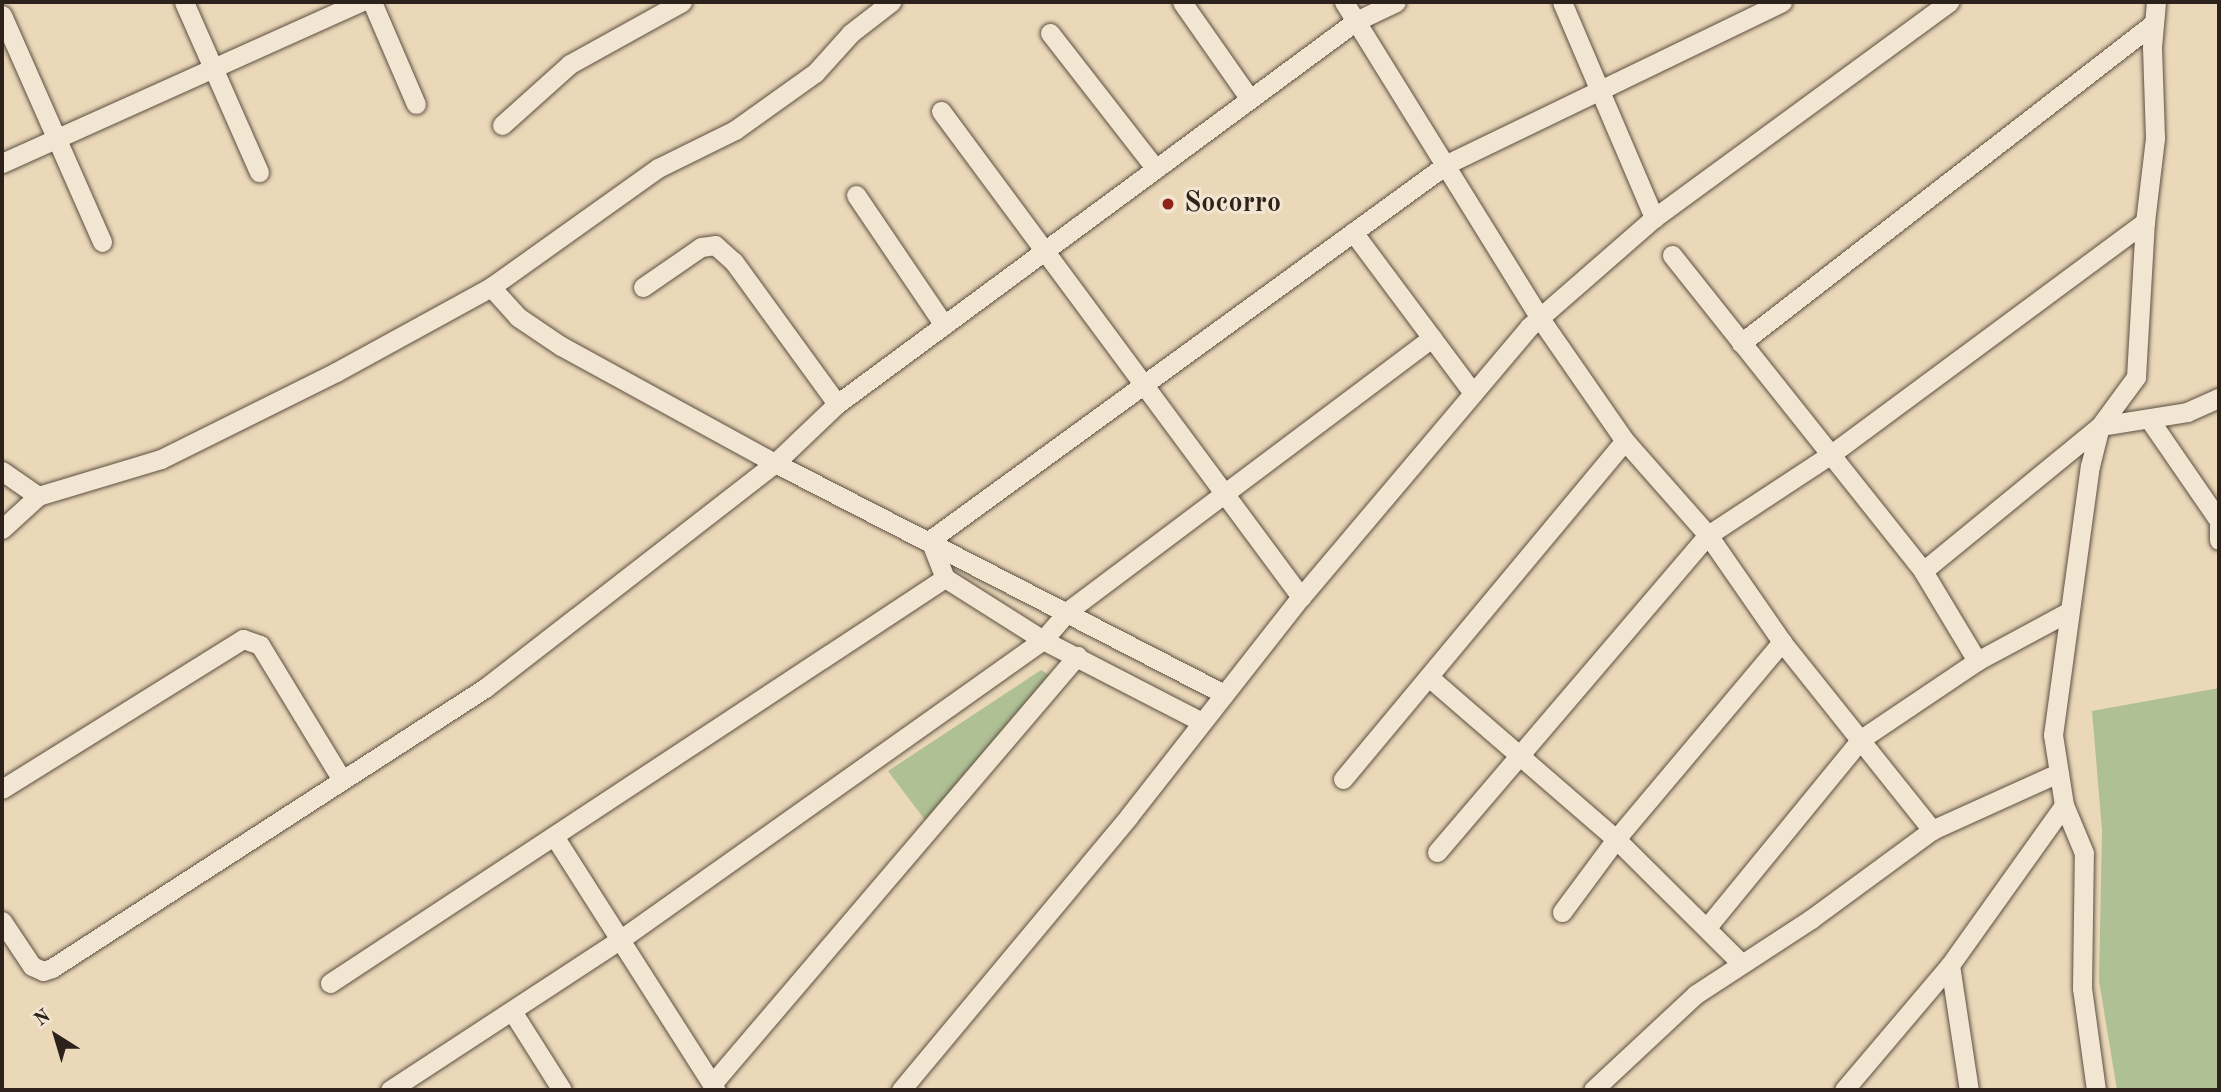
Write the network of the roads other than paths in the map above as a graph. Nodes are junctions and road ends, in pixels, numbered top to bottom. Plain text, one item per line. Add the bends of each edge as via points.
1 (184, 2) edge
2 (361, 2) edge
3 (372, 2) edge
4 (682, 2) edge
5 (891, 2) edge
6 (1182, 2) edge
7 (1344, 2) edge
8 (1396, 2) edge
9 (1562, 2) edge
10 (1782, 2) edge
11 (1949, 2) edge
12 (2156, 2) edge
13 (2, 15) edge
14 (1356, 21) junction
15 (2154, 23) junction
16 (1050, 33) dead end
17 (213, 68) junction
18 (1599, 91) junction
19 (1251, 99) junction
20 (416, 104) dead end
21 (942, 111) dead end
22 (502, 125) dead end
23 (57, 139) junction
24 (2, 163) edge
25 (1447, 164) junction
26 (1156, 169) junction
27 (259, 172) dead end
28 (856, 195) dead end
29 (1654, 218) junction
30 (2145, 222) junction
31 (1353, 232) junction
32 (102, 242) dead end
33 (1046, 250) junction
34 (1672, 255) dead end
35 (491, 287) junction
36 (643, 287) dead end
37 (1539, 317) junction
38 (944, 325) junction
39 (1432, 338) junction
40 (1741, 343) junction
41 (1142, 383) junction
42 (1473, 393) junction
43 (2219, 398) edge
44 (837, 404) junction
45 (2149, 419) junction
46 (2100, 426) junction
47 (1625, 441) junction
48 (1830, 455) junction
49 (775, 463) junction
50 (2, 471) edge
51 (1223, 495) junction
52 (38, 496) junction
53 (2219, 523) edge
54 (2, 529) edge
55 (1707, 535) junction
56 (930, 540) junction
57 (2219, 540) edge
58 (1923, 571) junction
59 (945, 578) junction
60 (1301, 597) junction
61 (1068, 611) junction
62 (2068, 612) junction
63 (1043, 640) junction
64 (1782, 642) junction
65 (1077, 656) junction
66 (1977, 661) junction
67 (1430, 678) junction
68 (1224, 694) junction
69 (1200, 721) junction
70 (1861, 739) junction
71 (1520, 759) junction
72 (2058, 774) junction
73 (1343, 779) dead end
74 (342, 780) junction
75 (2, 789) edge
76 (2064, 805) junction
77 (1932, 830) junction
78 (554, 836) junction
79 (1616, 839) junction
80 (1437, 852) dead end
81 (1562, 912) dead end
82 (2, 921) edge
83 (1708, 926) junction
84 (621, 939) junction
85 (1740, 962) junction
86 (1950, 965) junction
87 (330, 983) dead end
88 (512, 1011) junction
89 (1861, 1070) junction
90 (714, 1087) edge
91 (390, 1090) edge
92 (562, 1090) edge
93 (901, 1090) edge
94 (1594, 1090) edge
95 (1844, 1090) edge
96 (1864, 1090) edge
97 (1969, 1090) edge
98 (2096, 1090) edge

1 - 17 street
2 - 17 street
3 - 20 street
4 - 22 street via 570,64
5 - 35 street via 851,33 815,73 735,130 658,168
6 - 19 street
7 - 14 street
8 - 14 street
9 - 18 street
10 - 18 street
11 - 29 street
12 - 15 street
13 - 23 street
14 - 19 street
14 - 25 street
15 - 30 street via 2155,138
15 - 40 street
16 - 26 street
17 - 23 street
17 - 27 street
18 - 25 street
18 - 29 street
19 - 26 street
21 - 33 street
23 - 24 street
23 - 32 street
25 - 31 street
25 - 37 street
26 - 33 street
28 - 38 street
29 - 37 street
30 - 46 street via 2136,377
30 - 48 street
31 - 39 street
31 - 41 street
33 - 38 street
33 - 41 street
34 - 40 street
35 - 49 street via 518,317 561,346
35 - 52 street via 336,372 162,459
36 - 44 street via 701,247 716,244
37 - 42 street
37 - 47 street
38 - 44 street
39 - 42 street
39 - 51 street
40 - 48 street
41 - 51 street
41 - 56 street
42 - 60 street
43 - 45 street via 2187,412
44 - 49 street
45 - 46 street
45 - 53 street
46 - 58 street
46 - 62 street via 2083,502
47 - 55 street
47 - 67 street
48 - 55 street
48 - 58 street
49 - 56 street
49 - 74 street via 485,688
50 - 52 street
51 - 60 street
51 - 61 street
52 - 54 street
53 - 57 street
55 - 64 street
55 - 71 street
56 - 59 street
56 - 61 street
58 - 66 street
59 - 63 street
59 - 78 street
60 - 68 street
61 - 63 street
61 - 68 street
62 - 66 street
62 - 72 street via 2068,647 2053,735
63 - 65 street
63 - 84 street
64 - 70 street
64 - 79 street
65 - 69 street
65 - 90 street
66 - 70 street
67 - 71 street
67 - 73 street
68 - 69 street
69 - 93 street via 1129,816
70 - 77 street
70 - 83 street
71 - 79 street
71 - 80 street
72 - 76 street
72 - 77 street
74 - 75 street via 260,645 243,639
74 - 82 street via 43,971 32,966
76 - 86 street
76 - 98 street via 2084,853 2082,988
77 - 85 street via 1811,919
78 - 84 street
78 - 87 street
79 - 81 street
79 - 83 street
83 - 85 street
84 - 88 street
84 - 90 street
85 - 94 street via 1670,1016
86 - 89 street
86 - 97 street
88 - 91 street
88 - 92 street
89 - 95 street
89 - 96 street

